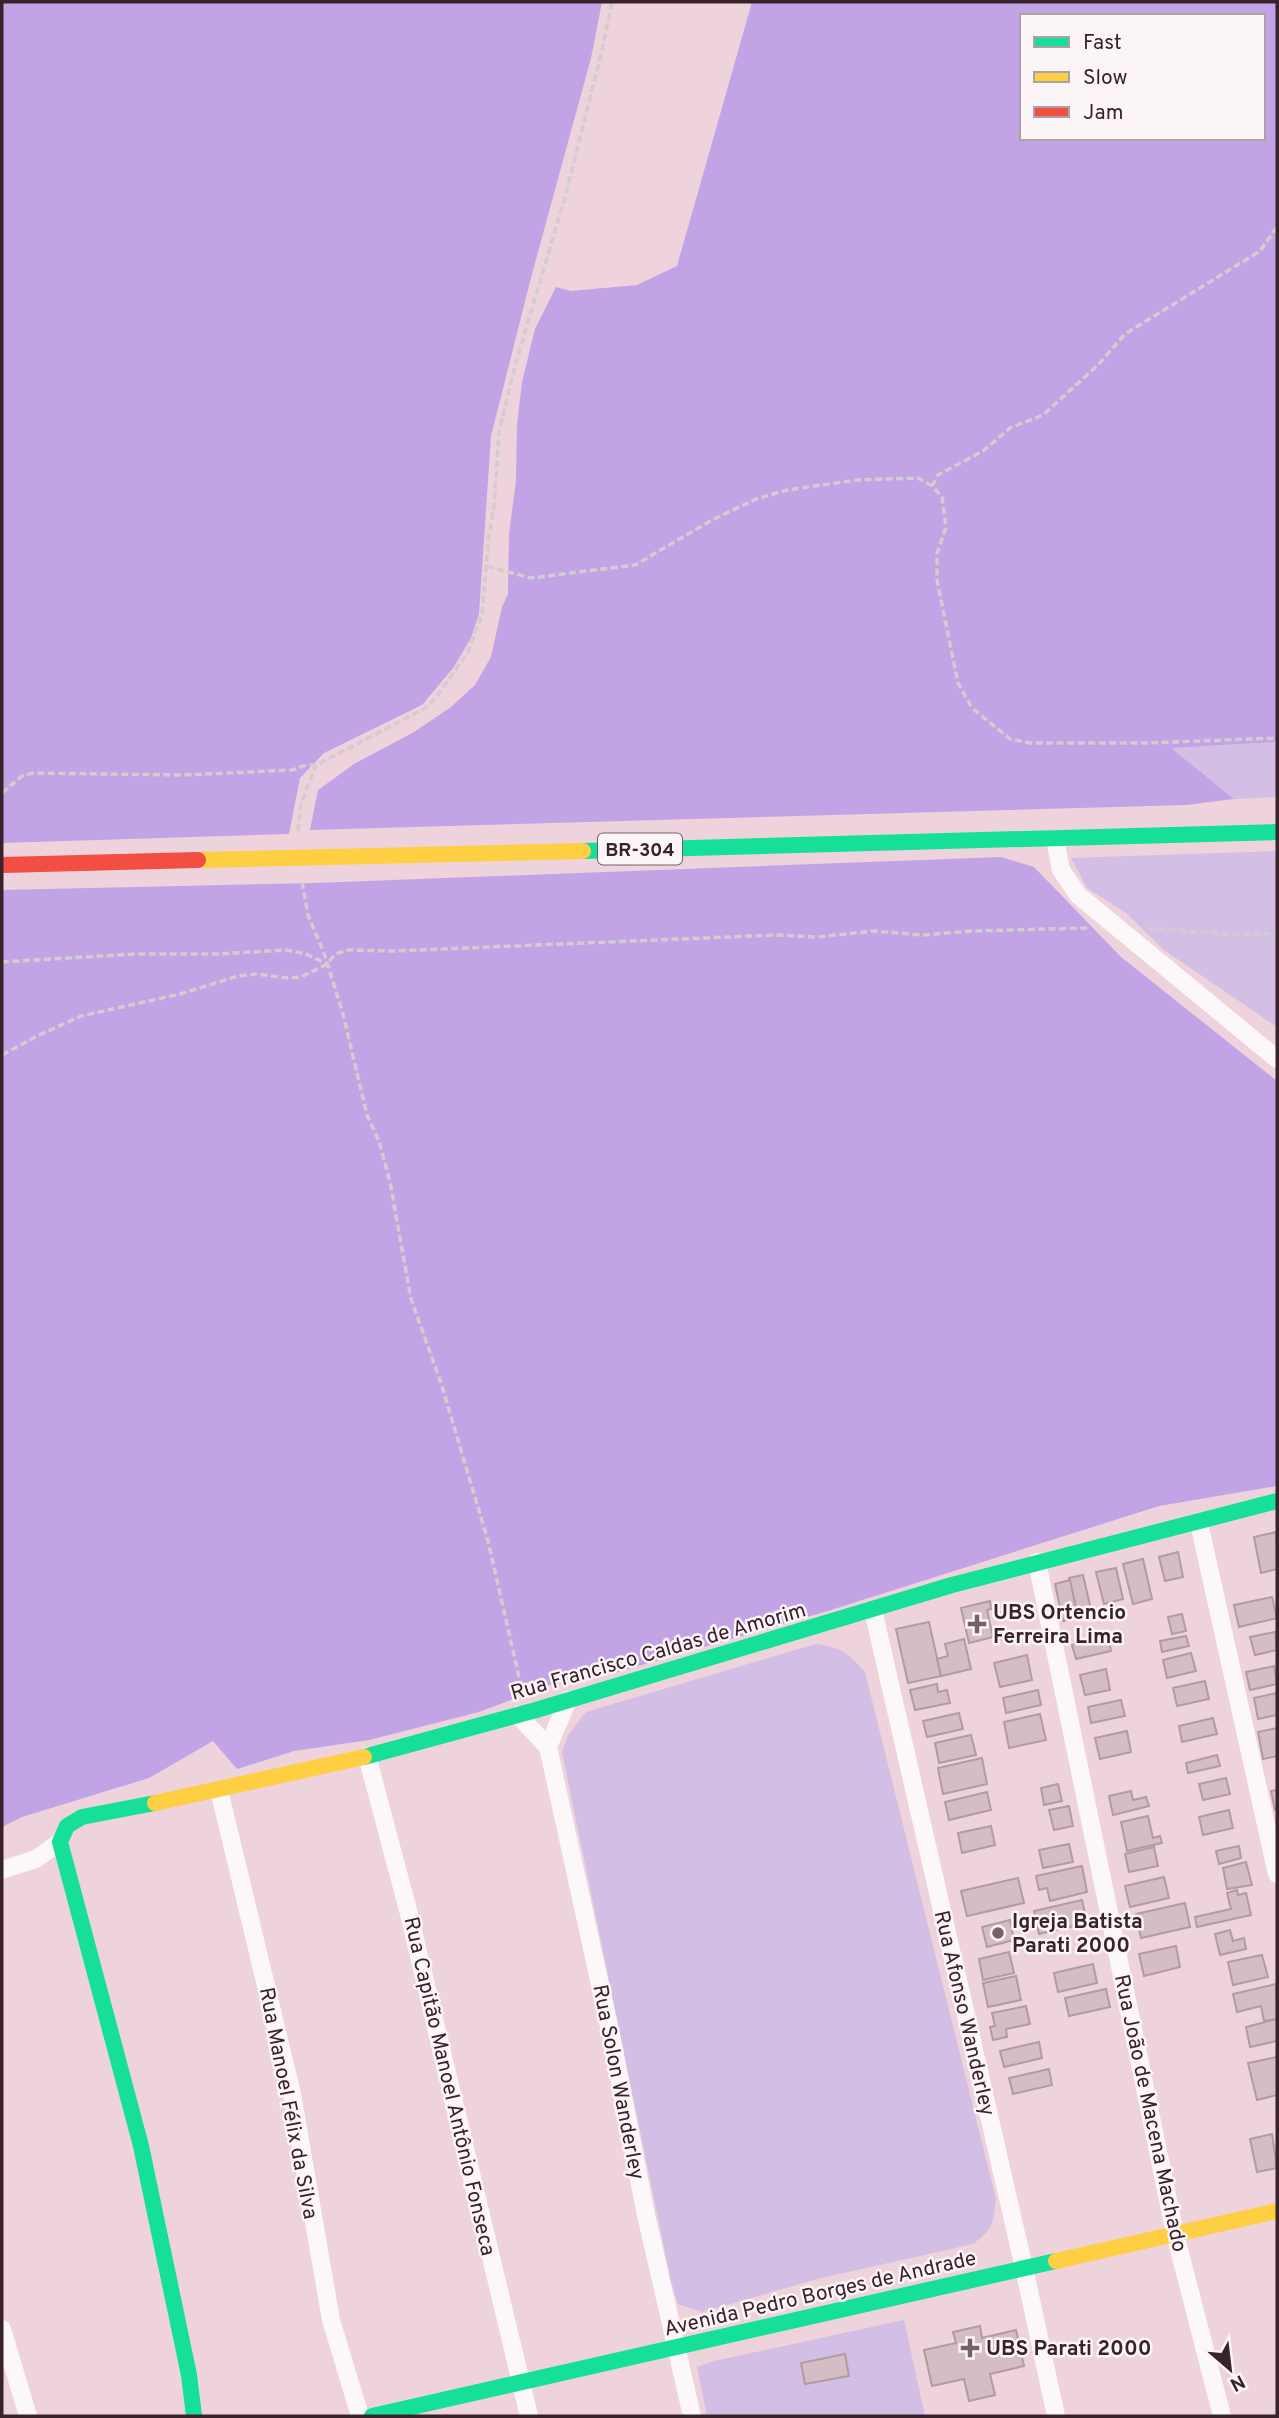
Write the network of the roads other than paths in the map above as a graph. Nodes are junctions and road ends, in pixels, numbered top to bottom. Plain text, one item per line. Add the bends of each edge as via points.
1 (1277, 832) edge
2 (1055, 839) junction
3 (2, 865) edge
4 (1277, 1059) edge
5 (1277, 1501) edge
6 (1199, 1523) junction
7 (1037, 1562) junction
8 (873, 1610) junction
9 (568, 1700) junction
10 (522, 1714) junction
11 (548, 1747) junction
12 (367, 1756) junction
13 (219, 1790) junction
14 (60, 1842) junction
15 (2, 1870) edge
16 (1277, 1874) edge
17 (1277, 2211) edge
18 (1175, 2234) junction
19 (1024, 2268) junction
20 (2, 2329) edge
21 (676, 2348) junction
22 (522, 2382) junction
23 (28, 2416) edge
24 (194, 2416) edge
25 (360, 2416) edge
26 (372, 2416) edge
27 (529, 2416) edge
28 (692, 2416) edge
29 (1056, 2416) edge
30 (1222, 2416) edge

1 - 2 main road, BR-304
2 - 3 main road, BR-304
2 - 4 street via 1061,870 1090,906
5 - 6 main road, Rua Francisco Caldas de Amorim
6 - 7 main road, Rua Francisco Caldas de Amorim
6 - 16 street
7 - 8 main road, Rua Francisco Caldas de Amorim
7 - 18 street, Rua João de Macena Machado
8 - 9 main road, Rua Francisco Caldas de Amorim
8 - 19 street, Rua Afonso Wanderley
9 - 10 main road, Rua Francisco Caldas de Amorim
9 - 11 street
10 - 11 street
10 - 12 main road, Rua Francisco Caldas de Amorim
11 - 21 street, Rua Solon Wanderley
12 - 13 main road, Rua Francisco Caldas de Amorim
12 - 22 street, Rua Capitão Manoel Antônio Fonseca
13 - 14 main road, Rua Francisco Caldas de Amorim via 82,1816 66,1826
13 - 25 street, Rua Manoel Félix da Silva via 292,2094 331,2320
14 - 15 street via 36,1859
14 - 24 main road via 141,2146
17 - 18 main road, Avenida Pedro Borges de Andrade
18 - 19 main road, Avenida Pedro Borges de Andrade
18 - 30 street, Rua João de Macena Machado
19 - 21 main road, Avenida Pedro Borges de Andrade
19 - 29 street, Rua Afonso Wanderley
20 - 23 street
21 - 22 main road, Avenida Pedro Borges de Andrade
21 - 28 street, Rua Solon Wanderley
22 - 26 main road, Avenida Pedro Borges de Andrade
22 - 27 street, Rua Capitão Manoel Antônio Fonseca

